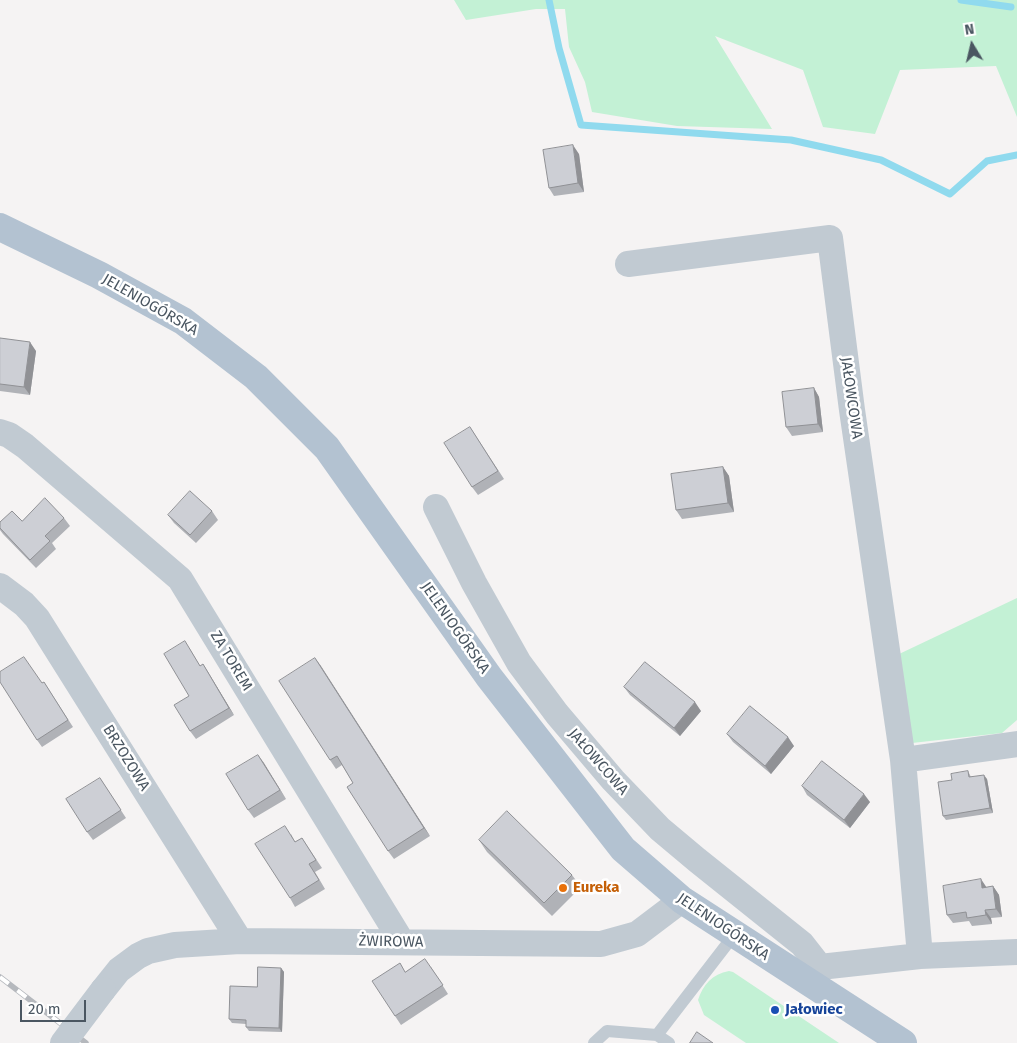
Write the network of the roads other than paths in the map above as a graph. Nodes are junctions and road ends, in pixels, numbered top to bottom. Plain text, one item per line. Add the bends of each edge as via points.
1 (0, 226) edge
2 (628, 264) dead end
3 (0, 432) edge
4 (436, 507) dead end
5 (0, 586) edge
6 (1017, 744) edge
7 (903, 760) junction
8 (682, 900) junction
9 (734, 935) junction
10 (240, 940) junction
11 (402, 942) junction
12 (1017, 952) edge
13 (920, 956) junction
14 (809, 972) junction
15 (657, 1035) junction
16 (64, 1043) edge
17 (594, 1043) edge
18 (669, 1043) edge
19 (903, 1043) edge

1 - 8 main road, JELENIOGÓRSKA via 183,321 256,377 327,448 489,677 623,849
2 - 7 street, JAŁOWCOWA via 830,238
3 - 11 street, ZA TOREM via 25,446 180,579
4 - 14 street, JAŁOWCOWA via 519,662 558,714 613,780 660,829 802,944
5 - 10 street, BRZOZOWA via 37,618
6 - 7 street
7 - 13 street, JAŁOWCOWA
8 - 9 main road, JELENIOGÓRSKA
8 - 11 street, ŻWIROWA via 638,934 601,944
9 - 14 main road, JELENIOGÓRSKA
9 - 15 lane
10 - 11 street, ŻWIROWA
10 - 16 street, ŻWIROWA, bridge via 175,945 148,951 127,963
12 - 13 street
13 - 14 street
14 - 19 main road, JELENIOGÓRSKA
15 - 17 lane via 607,1032
15 - 18 lane

